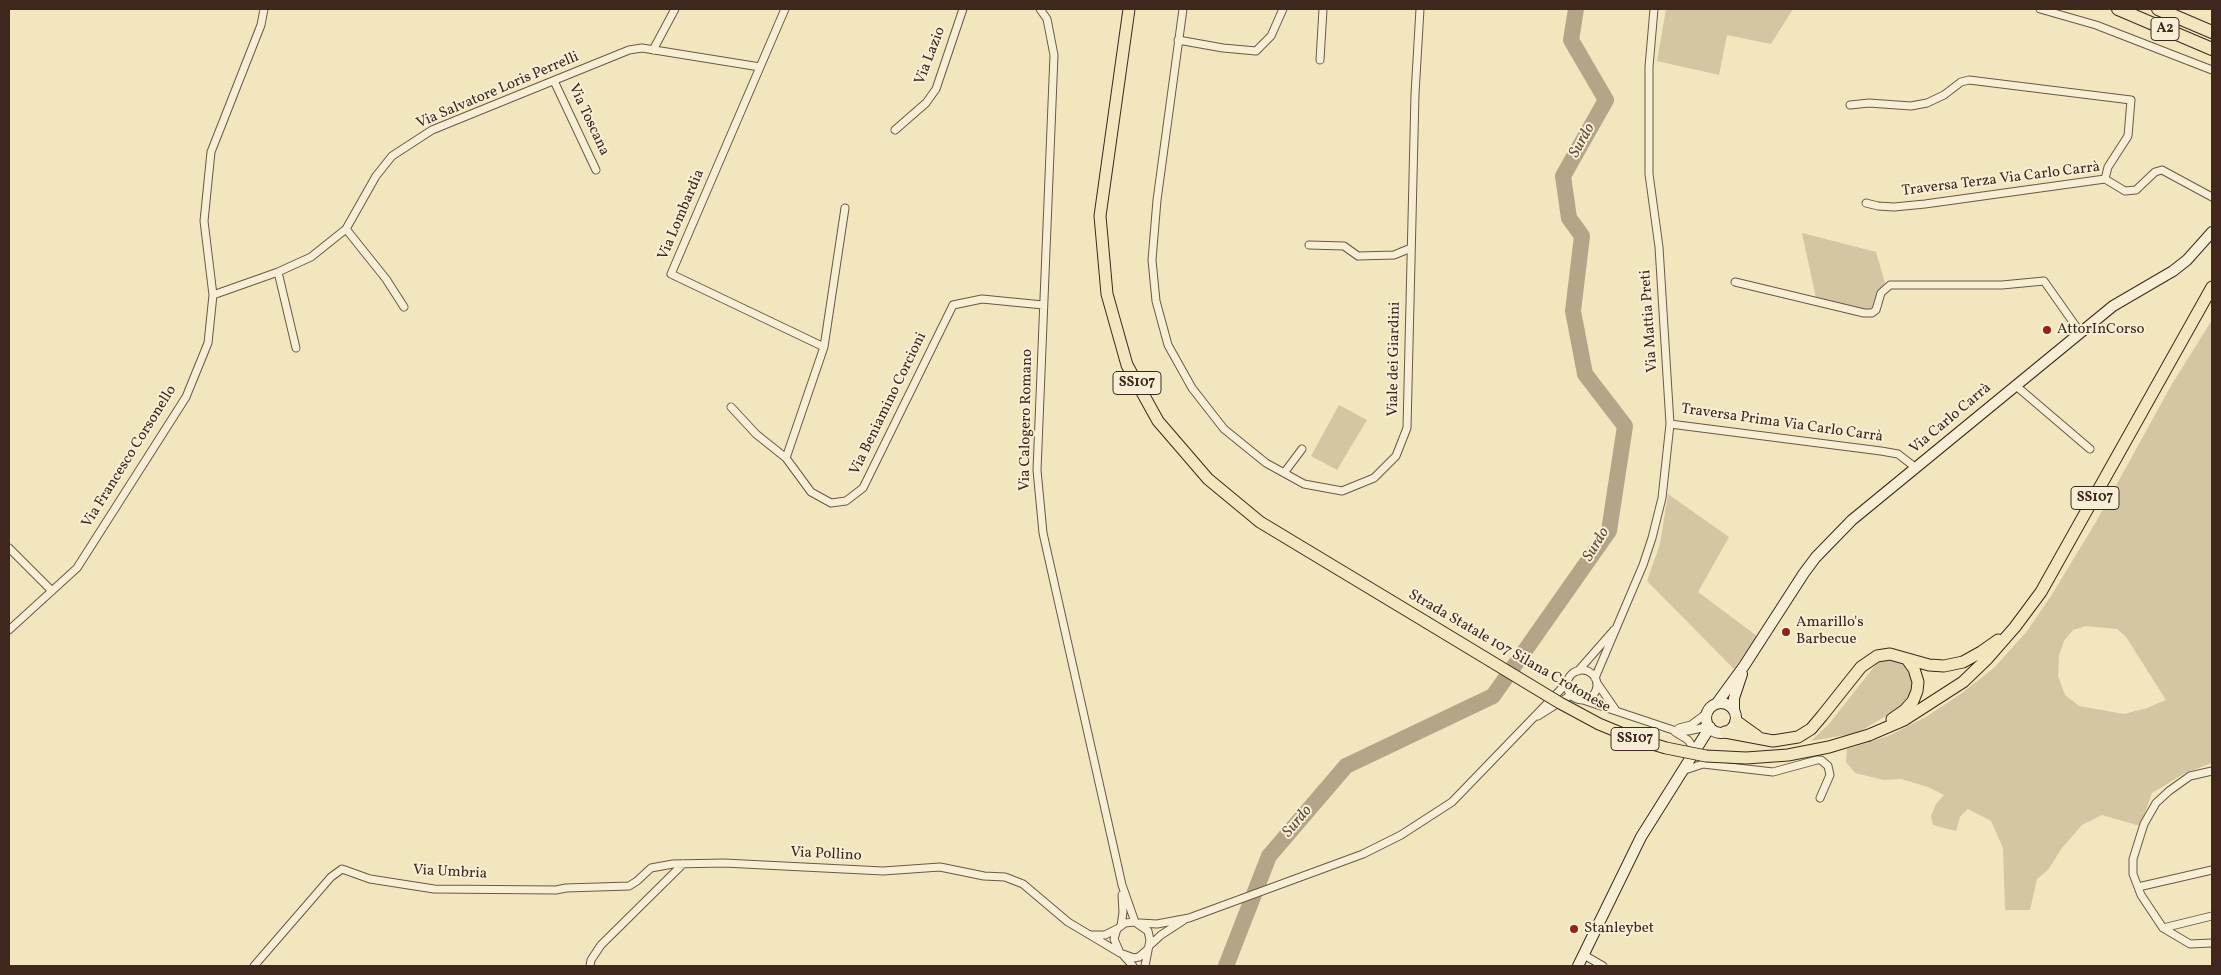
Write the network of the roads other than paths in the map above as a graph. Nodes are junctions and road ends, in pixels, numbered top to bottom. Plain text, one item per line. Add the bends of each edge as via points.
1 (264, 9) edge
2 (675, 9) edge
3 (785, 9) edge
4 (963, 9) edge
5 (1040, 9) edge
6 (1129, 9) edge
7 (1183, 9) edge
8 (1283, 9) edge
9 (1323, 9) edge
10 (1420, 9) edge
11 (1654, 9) edge
12 (2040, 9) edge
13 (2118, 9) edge
14 (2158, 9) edge
15 (2212, 32) edge
16 (1178, 40) junction
17 (2212, 48) edge
18 (653, 50) junction
19 (1320, 60) dead end
20 (760, 67) junction
21 (2212, 70) edge
22 (554, 81) junction
23 (1850, 105) dead end
24 (895, 130) dead end
25 (596, 170) dead end
26 (2105, 179) junction
27 (2212, 197) edge
28 (1866, 203) dead end
29 (845, 208) dead end
30 (346, 229) junction
31 (2212, 232) edge
32 (1309, 245) dead end
33 (1411, 248) junction
34 (278, 272) junction
35 (1735, 282) dead end
36 (2212, 287) edge
37 (213, 295) junction
38 (2212, 302) edge
39 (1043, 305) junction
40 (404, 307) dead end
41 (2080, 332) junction
42 (824, 347) junction
43 (296, 348) dead end
44 (2169, 366) junction
45 (2015, 385) junction
46 (731, 407) dead end
47 (1670, 424) junction
48 (1302, 449) dead end
49 (2090, 449) dead end
50 (786, 458) junction
51 (1916, 468) junction
52 (1284, 473) junction
53 (9, 548) edge
54 (52, 591) junction
55 (1619, 624) junction
56 (2016, 627) junction
57 (9, 630) edge
58 (1907, 659) junction
59 (1744, 666) junction
60 (1578, 671) junction
61 (1596, 680) junction
62 (1568, 683) junction
63 (1571, 695) junction
64 (1583, 700) junction
65 (1717, 704) junction
66 (1615, 709) junction
67 (1734, 709) junction
68 (1531, 720) junction
69 (1736, 721) junction
70 (1708, 722) junction
71 (1673, 730) junction
72 (1723, 732) junction
73 (1870, 735) junction
74 (1763, 740) junction
75 (1695, 750) junction
76 (1684, 767) junction
77 (2212, 771) edge
78 (1820, 798) dead end
79 (683, 864) junction
80 (2212, 870) edge
81 (1122, 885) junction
82 (2138, 886) junction
83 (2212, 916) edge
84 (1189, 918) junction
85 (1138, 923) junction
86 (1119, 928) junction
87 (2163, 928) junction
88 (1088, 935) junction
89 (2212, 943) edge
90 (1148, 948) junction
91 (1122, 955) junction
92 (1584, 955) junction
93 (254, 966) edge
94 (590, 966) edge
95 (1133, 966) edge
96 (1145, 966) edge
97 (1578, 966) edge
98 (1603, 966) edge

1 - 37 street, Via Francesco Corsonello via 261,25 211,152 204,221
2 - 18 street
3 - 20 street
4 - 24 street, Via Lazio via 936,89 926,103
5 - 39 street, Via Calogero Romano via 1047,19 1054,55
6 - 73 highway, Strada Statale 107 Silana Crotonese / SS107, bridge via 1100,216 1107,294 1128,365 1158,421 1208,479 1260,522 1560,703 1633,738 1706,756 1746,758 1788,755
7 - 16 street, Viale dei Giardini
8 - 16 street via 1271,36 1256,50
9 - 19 street
10 - 33 street, Viale dei Giardini
11 - 47 street, Via Mattia Preti via 1649,67 1649,174 1659,247
12 - 21 street via 2096,25
13 - 17 highway, A2
14 - 15 highway, A2
16 - 52 street, Viale dei Giardini via 1157,200 1152,260 1156,300 1168,345 1192,388 1224,429 1266,463
18 - 20 street, Via Salvatore Loris Perrelli
18 - 22 street, Via Salvatore Loris Perrelli via 629,50
20 - 42 street, Via Lombardia via 671,274
22 - 25 street, Via Toscana
22 - 30 street, Via Salvatore Loris Perrelli via 432,130 392,156 376,176
23 - 26 street via 1911,106 1927,103 1969,80 2131,100 2128,136 2108,167
26 - 27 street, Traversa Terza Via Carlo Carrà via 2125,191 2136,190 2155,172 2162,170
26 - 28 street, Traversa Terza Via Carlo Carrà via 1925,204 1894,207
29 - 42 street
30 - 34 street, Via Salvatore Loris Perrelli via 311,257
30 - 40 street
31 - 41 main road, Via Carlo Carrà via 2173,271 2113,306
32 - 33 street via 1344,246 1358,256 1394,255
33 - 52 street, Viale dei Giardini via 1406,428 1396,456 1374,478 1342,491 1304,484
34 - 37 street, Via Salvatore Loris Perrelli
34 - 43 street
35 - 41 street via 1872,313 1881,293 1890,286 2044,281
36 - 44 highway, Strada Statale 107 Silana Crotonese / SS107
37 - 54 street, Via Francesco Corsonello via 208,343 186,397 76,568
38 - 44 highway
39 - 50 street, Via Beniamino Corcioni via 982,299 953,305 863,488 846,502 831,503 811,492
39 - 81 street, Via Calogero Romano via 1037,470 1043,533
41 - 45 main road, Via Carlo Carrà
42 - 50 street
44 - 56 highway, Strada Statale 107 Silana Crotonese / SS107 via 2042,592
45 - 49 street
45 - 51 main road, Via Carlo Carrà
46 - 50 street via 756,434
47 - 51 street, Traversa Prima Via Carlo Carrà via 1898,454
47 - 55 street, Via Mattia Preti via 1662,498 1652,538
48 - 52 street
51 - 59 main road, Via Carlo Carrà via 1852,520 1816,557
53 - 54 street
54 - 57 street, Via Francesco Corsonello
55 - 60 street, Via Mattia Preti
55 - 61 street, Via Mattia Preti
56 - 58 highway via 1963,662 1944,666
56 - 73 highway, Strada Statale 107 Silana Crotonese / SS107 via 1963,682 1904,720
58 - 73 highway via 1918,682 1913,701
58 - 74 highway via 1890,654 1877,656 1861,667 1811,729 1786,740
59 - 65 main road, Via Carlo Carrà
59 - 67 main road, Via Carlo Carrà
60 - 61 street via 1588,671
60 - 62 street, Via Mattia Preti via 1571,675
61 - 64 street, Via Mattia Preti via 1596,692
61 - 66 street
62 - 63 street
62 - 68 street, Via Mattia Preti
63 - 64 street
63 - 68 street
64 - 66 street
65 - 67 main road via 1726,703
65 - 70 main road
66 - 71 street
67 - 69 main road
68 - 84 street via 1452,802 1401,836 1363,854
69 - 72 main road via 1732,728
69 - 74 highway
70 - 71 street
70 - 71 street via 1702,728
70 - 72 main road
70 - 75 main road
71 - 75 street via 1688,740
72 - 74 highway
72 - 76 main road
75 - 76 main road
76 - 78 street via 1703,764 1774,772 1821,760 1828,766 1830,775
76 - 92 main road via 1641,837
77 - 82 street via 2190,776 2156,803 2144,824 2133,859
79 - 88 street, Via Pollino via 883,871 940,867 1005,877 1022,884
79 - 93 street, Via Umbria via 651,868 628,886 556,890 434,889 370,879 342,869 331,877
79 - 94 street via 600,945
80 - 82 street
81 - 85 street
81 - 86 street via 1123,912
82 - 87 street
83 - 87 street
84 - 85 street via 1157,924
84 - 90 street via 1165,932
85 - 86 street
85 - 90 street via 1150,935
86 - 88 street via 1105,935
86 - 91 street via 1114,944
87 - 89 street via 2190,944
88 - 91 street, Via Pollino
90 - 91 street via 1139,957
90 - 96 street
91 - 95 street, Via Pollino
92 - 97 main road
92 - 98 street

